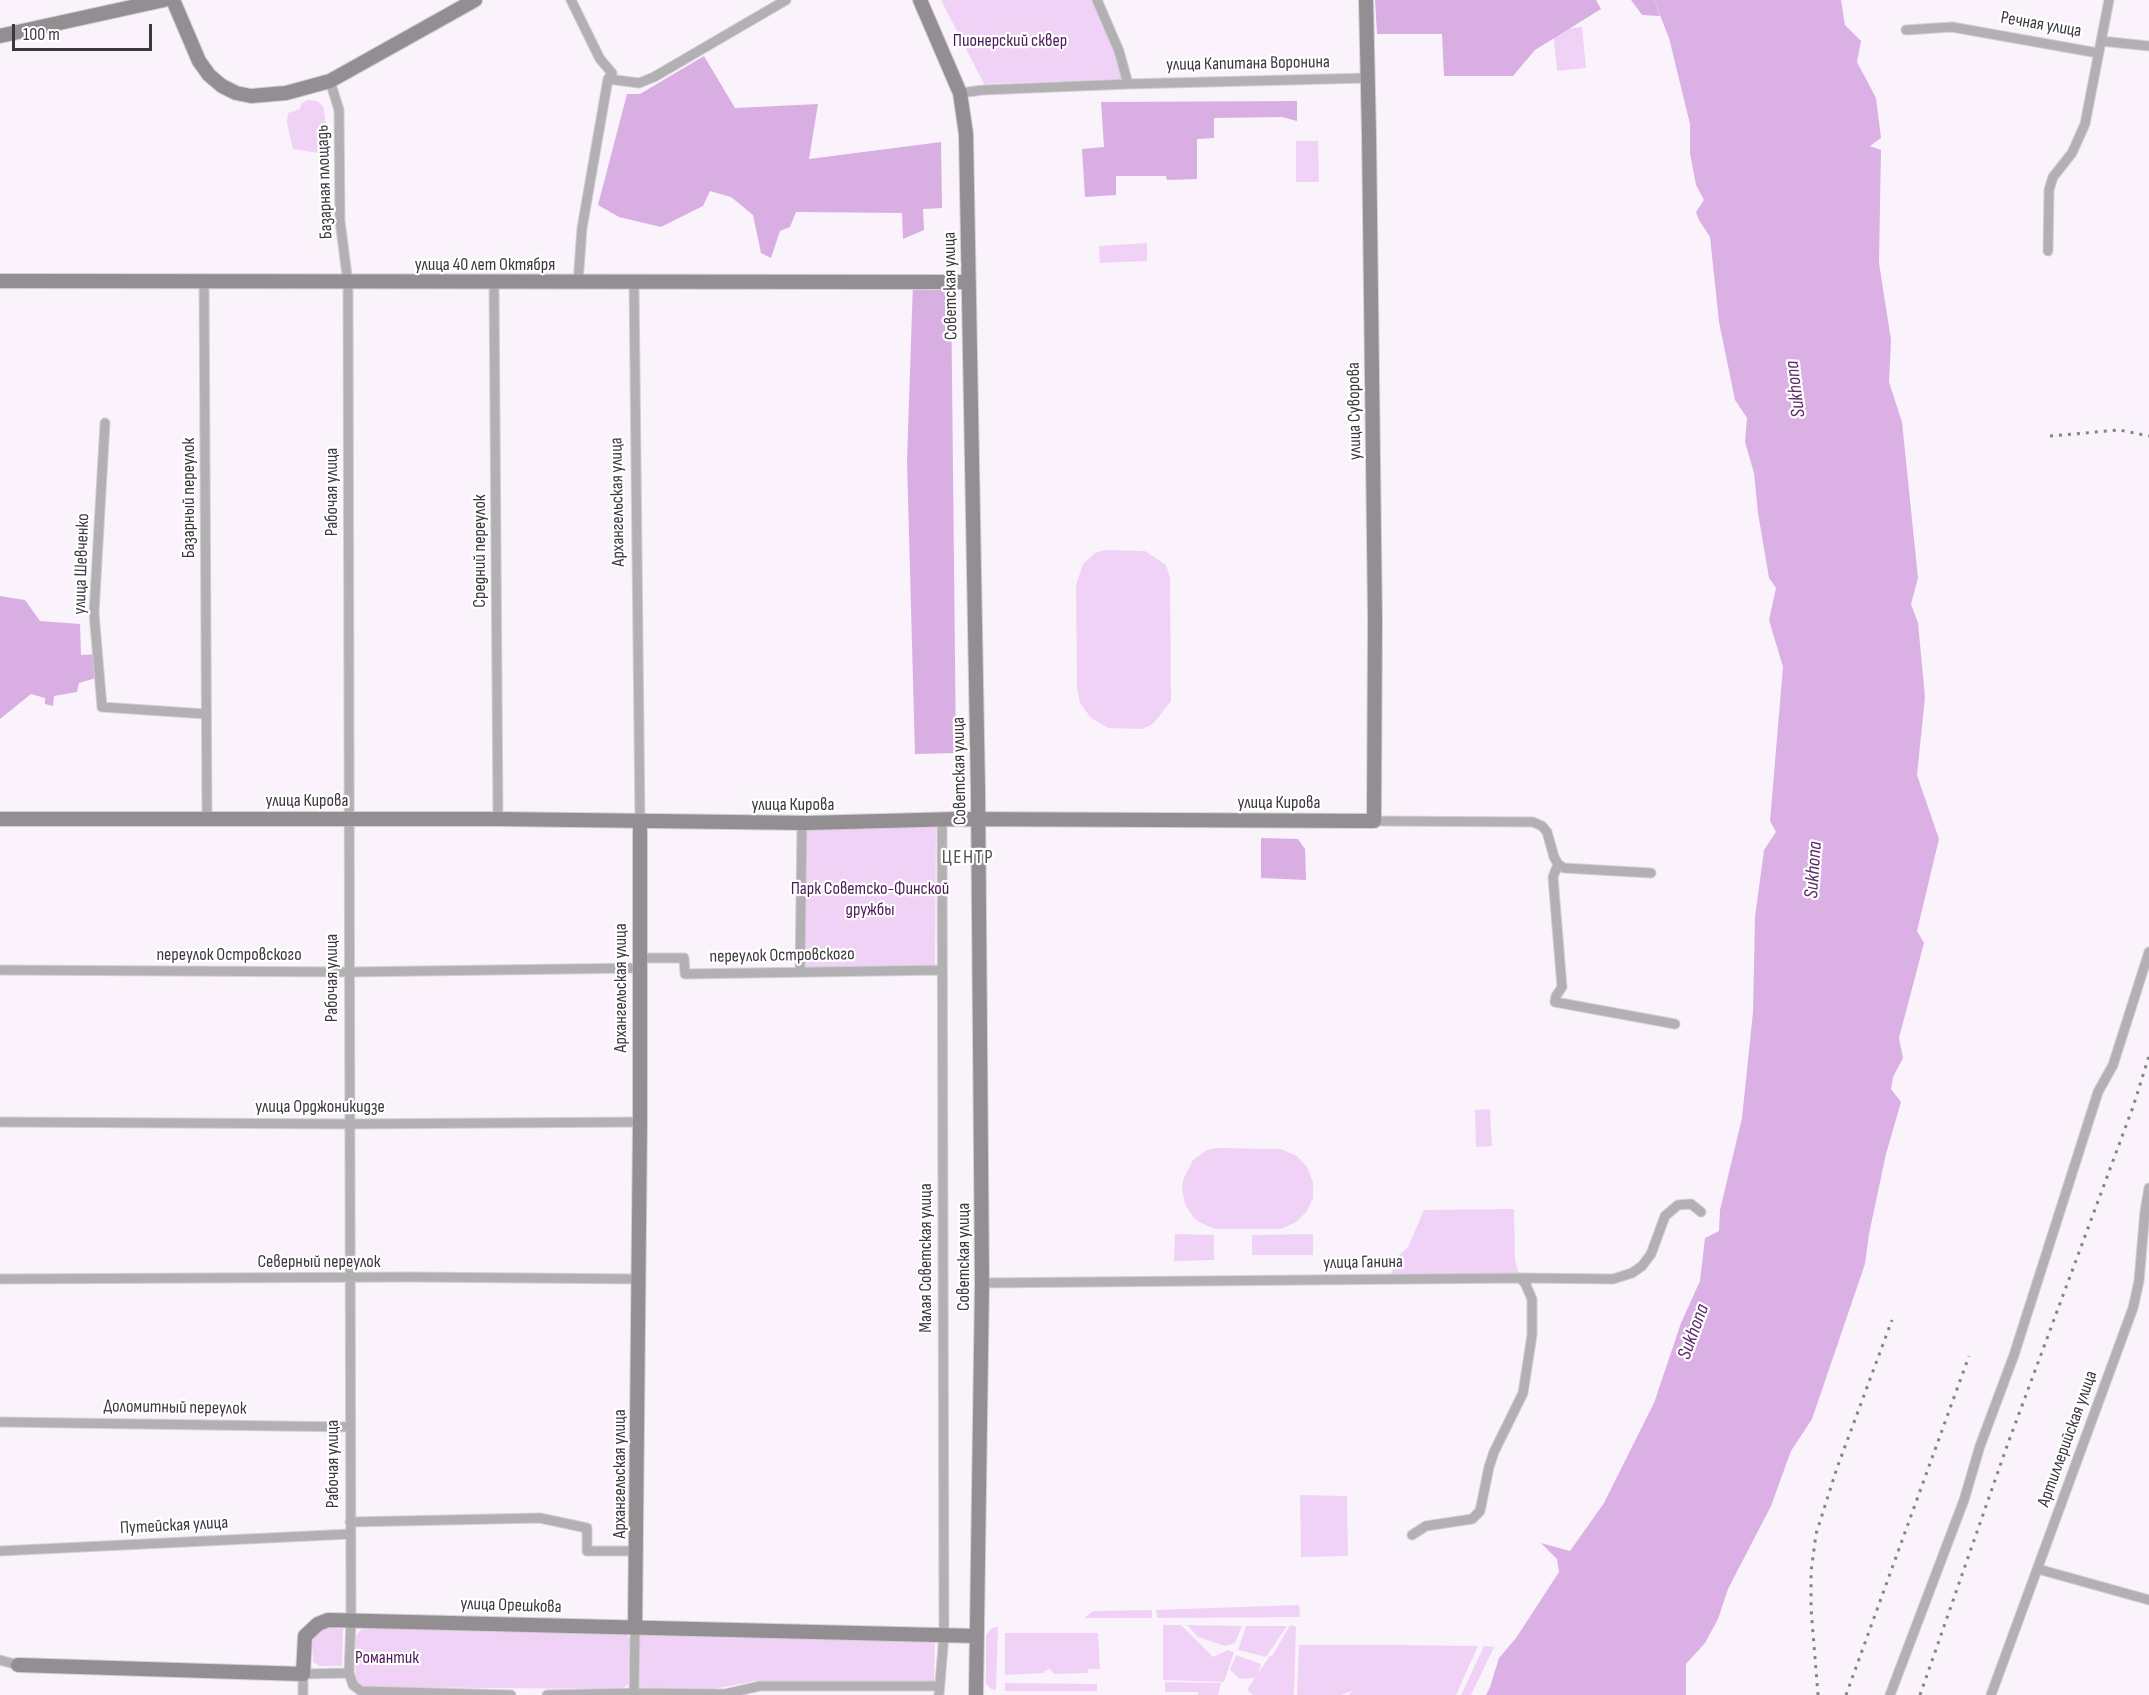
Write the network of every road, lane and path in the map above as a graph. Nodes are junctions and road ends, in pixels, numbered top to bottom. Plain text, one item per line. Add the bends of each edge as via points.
1 (164, 0) edge
2 (173, 0) edge
3 (475, 0) edge
4 (571, 0) edge
5 (786, 0) edge
6 (920, 0) edge
7 (1097, 0) edge
8 (1366, 0) edge
9 (2109, 0) edge
10 (1906, 30) dead end
11 (0, 36) edge
12 (2101, 41) junction
13 (2149, 46) edge
14 (2098, 53) junction
15 (1368, 78) junction
16 (608, 79) junction
17 (330, 81) junction
18 (1128, 84) junction
19 (960, 93) junction
20 (2048, 251) dead end
21 (0, 282) edge
22 (204, 282) junction
23 (969, 282) junction
24 (348, 283) junction
25 (494, 283) junction
26 (578, 283) junction
27 (634, 283) junction
28 (105, 423) dead end
29 (206, 714) junction
30 (207, 818) junction
31 (0, 819) edge
32 (349, 819) junction
33 (498, 819) junction
34 (978, 819) junction
35 (942, 820) junction
36 (1374, 821) junction
37 (639, 822) junction
38 (802, 823) junction
39 (1558, 864) junction
40 (1651, 873) dead end
41 (2149, 952) edge
42 (639, 963) junction
43 (0, 970) edge
44 (942, 970) junction
45 (349, 972) junction
46 (800, 972) junction
47 (1675, 1023) dead end
48 (0, 1122) edge
49 (640, 1122) junction
50 (349, 1124) junction
51 (2149, 1188) edge
52 (1701, 1212) dead end
53 (1520, 1278) junction
54 (0, 1279) edge
55 (349, 1279) junction
56 (639, 1279) junction
57 (982, 1283) junction
58 (0, 1422) edge
59 (349, 1427) junction
60 (350, 1522) junction
61 (350, 1534) junction
62 (1412, 1535) dead end
63 (0, 1551) edge
64 (637, 1551) junction
65 (2038, 1569) junction
66 (2149, 1600) edge
67 (351, 1620) junction
68 (635, 1628) junction
69 (944, 1635) junction
70 (977, 1636) junction
71 (0, 1660) edge
72 (0, 1665) edge
73 (18, 1665) junction
74 (349, 1673) junction
75 (303, 1674) junction
76 (939, 1691) edge
77 (634, 1693) junction
78 (736, 1693) edge
79 (303, 1695) edge
80 (420, 1695) edge
81 (511, 1695) edge
82 (547, 1695) edge
83 (976, 1695) edge
84 (1890, 1695) edge
85 (1991, 1695) edge

1 - 11 street
2 - 17 street via 199,61 222,86 251,96 286,93
3 - 17 street
4 - 16 street via 600,59 612,73
5 - 16 street via 654,77 639,82
6 - 19 street, Советская улица
7 - 18 street
8 - 15 street, улица Суворова
9 - 12 street
10 - 14 street, Речная улица via 1952,27
12 - 13 street
12 - 14 street
14 - 20 street via 2085,124 2049,190
15 - 18 street, улица Капитана Воронина
15 - 36 street, улица Суворова
16 - 26 street via 582,228
17 - 24 street, Базарная площадь via 339,110 340,221
18 - 19 street, улица Капитана Воронина
19 - 23 street, Советская улица via 966,134
21 - 22 street, улица 40 лет Октября
22 - 24 street, улица 40 лет Октября
22 - 29 street, Базарный переулок
23 - 27 street, улица 40 лет Октября
23 - 34 street, Советская улица
24 - 25 street, улица 40 лет Октября
24 - 32 street, Рабочая улица
25 - 26 street, улица 40 лет Октября
25 - 33 street, Средний переулок
26 - 27 street, улица 40 лет Октября
27 - 37 street, Архангельская улица
28 - 29 street, улица Шевченко via 94,613 102,707
29 - 30 street, Базарный переулок
30 - 31 street, улица Кирова
30 - 32 street, улица Кирова
32 - 33 street, улица Кирова
32 - 45 street, Рабочая улица
33 - 37 street, улица Кирова
34 - 35 street, улица Кирова
34 - 36 street, улица Кирова
34 - 57 street, Советская улица
35 - 38 street, улица Кирова
35 - 44 street, Малая Советская улица
36 - 39 street, улица Кирова via 1533,822 1547,832
37 - 38 street, улица Кирова
37 - 42 street, Архангельская улица
38 - 46 street
39 - 40 street via 1564,868
39 - 47 street via 1552,877 1562,987 1555,1002
41 - 84 street via 2113,1065 2098,1092 1964,1500
42 - 45 street, переулок Островского
42 - 46 street, переулок Островского via 684,958 685,974
42 - 49 street, Архангельская улица
43 - 45 street, переулок Островского
44 - 46 street, переулок Островского
44 - 69 street, Малая Советская улица
45 - 50 street, Рабочая улица
48 - 50 street, улица Орджоникидзе
49 - 50 street, улица Орджоникидзе
49 - 56 street, Архангельская улица
50 - 55 street, Рабочая улица
51 - 65 street, Артиллерийская улица via 2133,1308
52 - 53 street, улица Ганина via 1691,1204 1678,1205 1665,1216 1651,1254 1642,1266 1623,1277
53 - 57 street, улица Ганина
53 - 62 street via 1532,1299 1532,1335 1523,1393 1494,1452 1480,1511 1472,1519 1426,1526
54 - 55 street, Северный переулок
55 - 56 street, Северный переулок
55 - 59 street, Рабочая улица
56 - 64 street, Архангельская улица
57 - 70 street, Советская улица
58 - 59 street, Доломитный переулок
59 - 60 street, Рабочая улица
60 - 61 street, Рабочая улица
60 - 64 street via 540,1518 587,1528 587,1551
61 - 63 street, Путейская улица
61 - 67 street, Рабочая улица
64 - 68 street, Архангельская улица
65 - 66 street
65 - 85 street, Артиллерийская улица
67 - 68 street, улица Орешкова
67 - 74 street, Рабочая улица
67 - 75 street, улица Орешкова via 328,1620 311,1629 305,1636
68 - 69 street, улица Орешкова
68 - 77 street, Архангельская улица
69 - 70 street, улица Орешкова
69 - 76 street, Малая Советская улица
70 - 83 street, Советская улица
71 - 73 street
72 - 73 street
73 - 75 street
74 - 75 street
74 - 80 street via 353,1685 361,1691
75 - 79 street
76 - 78 street via 760,1686
77 - 78 street
77 - 82 street
80 - 81 street

